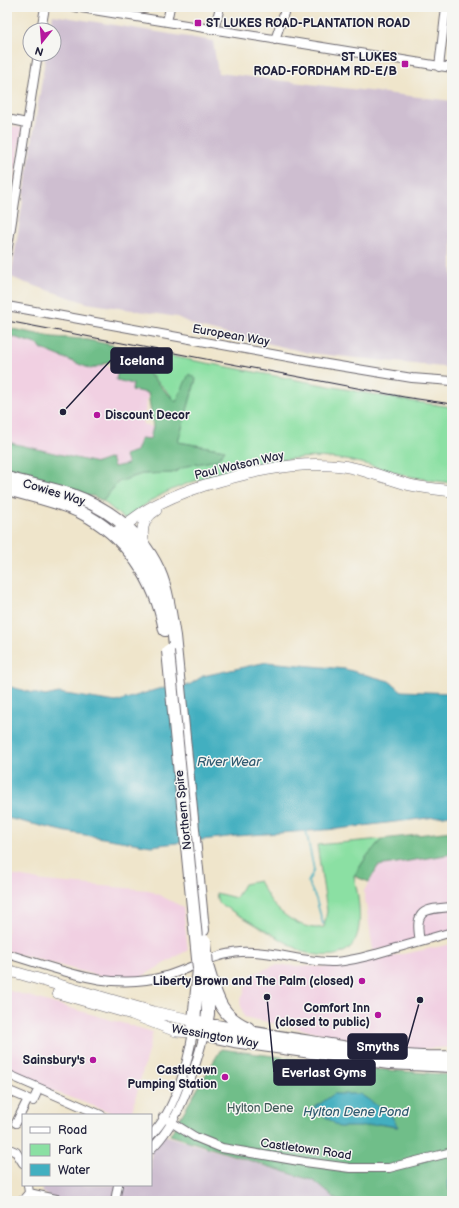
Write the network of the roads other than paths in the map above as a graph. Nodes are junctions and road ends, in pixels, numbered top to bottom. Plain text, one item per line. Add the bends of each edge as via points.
1 (45, 7) edge
2 (75, 7) edge
3 (170, 7) edge
4 (220, 7) edge
5 (286, 7) edge
6 (446, 7) edge
7 (126, 11) edge
8 (42, 22) edge
9 (167, 22) junction
10 (214, 30) junction
11 (275, 40) junction
12 (37, 62) edge
13 (439, 67) junction
14 (452, 68) edge
15 (7, 119) edge
16 (27, 123) junction
17 (11, 206) edge
18 (9, 225) edge
19 (7, 253) edge
20 (7, 306) edge
21 (452, 381) edge
22 (7, 478) edge
23 (7, 489) edge
24 (452, 491) edge
25 (174, 497) junction
26 (126, 526) junction
27 (112, 533) junction
28 (145, 548) junction
29 (159, 605) junction
30 (172, 650) junction
31 (452, 907) edge
32 (452, 932) edge
33 (420, 941) junction
34 (7, 954) edge
35 (203, 968) junction
36 (7, 970) edge
37 (7, 978) edge
38 (200, 1028) junction
39 (266, 1035) junction
40 (452, 1057) edge
41 (452, 1066) edge
42 (7, 1074) edge
43 (39, 1088) junction
44 (7, 1090) edge
45 (28, 1098) junction
46 (99, 1114) edge
47 (163, 1117) junction
48 (16, 1123) dead end
49 (172, 1123) junction
50 (152, 1134) edge
51 (152, 1147) edge
52 (7, 1148) edge
53 (452, 1152) edge
54 (22, 1161) edge
55 (118, 1186) edge
56 (29, 1189) edge
57 (22, 1201) edge
58 (65, 1201) edge
59 (115, 1201) edge

1 - 8 street
2 - 7 street
3 - 9 street
4 - 10 street
5 - 11 street
6 - 13 street
7 - 9 street
9 - 10 street
10 - 11 street
11 - 13 street
12 - 16 street
13 - 14 street
15 - 16 street
16 - 17 street
17 - 18 street
18 - 19 street
20 - 21 street, European Way via 319,363 412,378
22 - 26 highway, Cowies Way via 84,499
23 - 27 highway, Cowies Way via 79,511
24 - 25 main road, Paul Watson Way via 410,485 377,473 331,465 287,466 217,482
25 - 26 main road, Paul Watson Way via 142,513
25 - 28 main road, Paul Watson Way via 147,517 142,537
26 - 27 main road, Paul Watson Way
26 - 28 highway, Cowies Way
26 - 29 main road via 125,534 144,558 154,578 158,588
27 - 29 highway, Cowies Way via 146,574
28 - 30 highway, Cowies Way via 164,585
29 - 30 highway, Cowies Way
30 - 35 highway, Northern Spire, bridge
31 - 33 street via 423,913 417,922
32 - 33 street
33 - 34 street via 333,962 242,952 216,956 168,975 117,982 86,977
35 - 38 highway
35 - 39 highway via 224,1012 238,1024
36 - 38 main road, Wessington Way
37 - 38 main road, Wessington Way via 132,1014 176,1031
38 - 39 highway, Wessington Way
38 - 41 highway, Wessington Way via 234,1041 382,1062
38 - 47 street
38 - 49 street via 190,1080
39 - 40 highway, Wessington Way via 394,1055
42 - 43 street
43 - 45 street via 34,1101
43 - 46 street
44 - 45 street
45 - 48 street
47 - 49 street, Castletown Road
47 - 50 street
49 - 51 street
49 - 53 street, Castletown Road via 195,1137 222,1148 350,1168 389,1168
52 - 54 street via 16,1152
55 - 59 street
56 - 57 street
56 - 58 street

